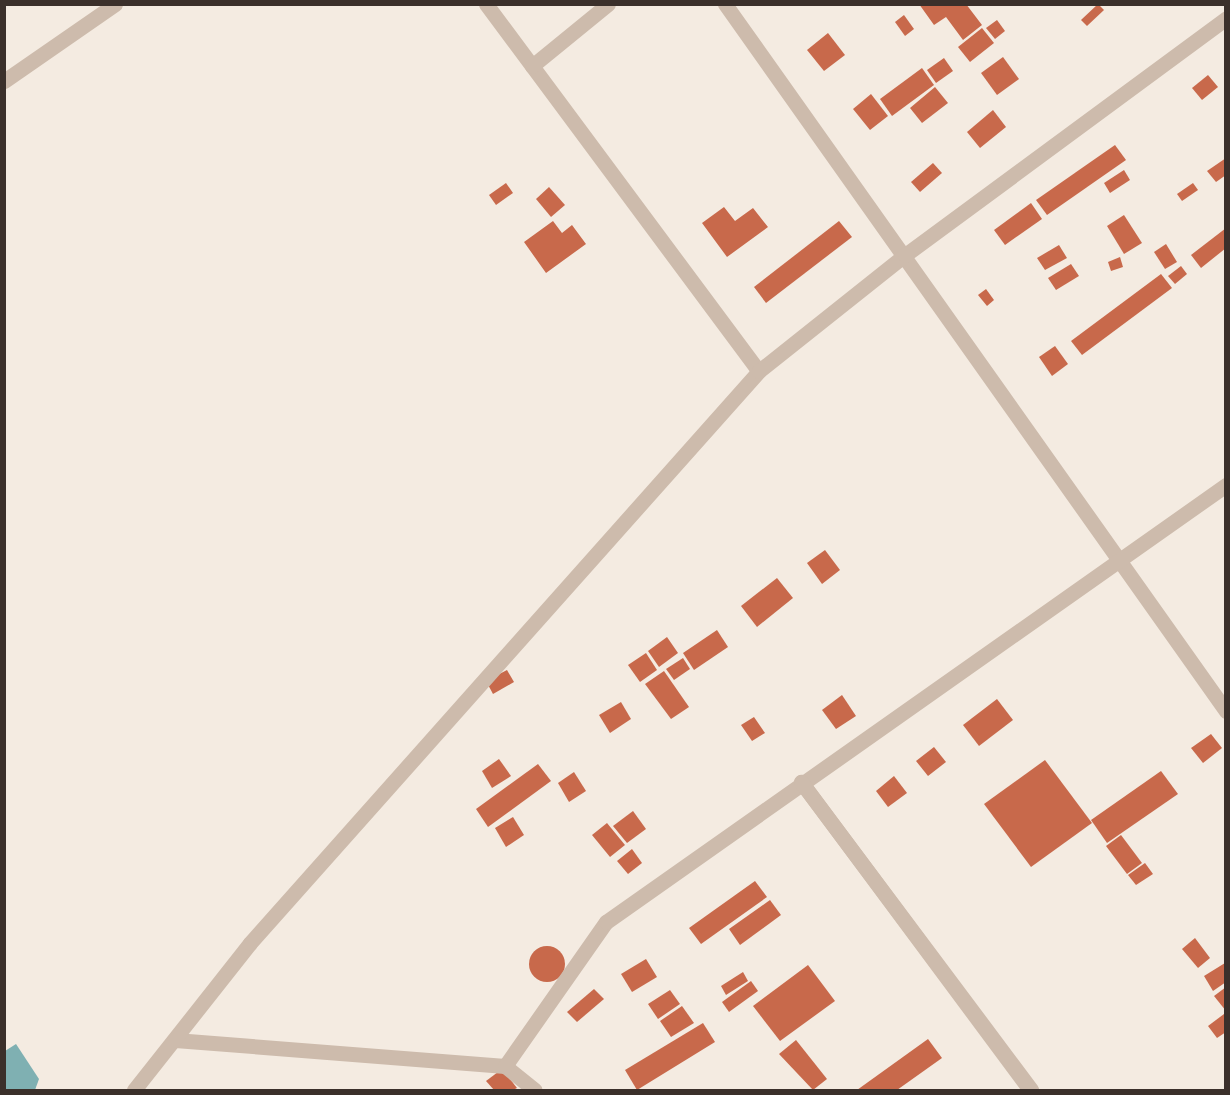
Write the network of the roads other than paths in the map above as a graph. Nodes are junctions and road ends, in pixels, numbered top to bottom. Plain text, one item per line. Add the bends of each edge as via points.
1 (115, 4) edge
2 (486, 4) edge
3 (608, 4) edge
4 (725, 4) edge
5 (1226, 18) edge
6 (532, 66) junction
7 (4, 81) edge
8 (905, 255) junction
9 (759, 371) junction
10 (1226, 485) edge
11 (1116, 562) junction
12 (1226, 711) edge
13 (801, 782) junction
14 (175, 1040) junction
15 (505, 1066) junction
16 (134, 1090) edge
17 (535, 1090) edge
18 (1030, 1090) edge

1 - 7 street
2 - 6 street
3 - 6 street
4 - 8 street
5 - 8 street
6 - 9 street
8 - 9 street
8 - 11 street
9 - 14 street via 250,943
10 - 11 street
11 - 12 street
11 - 13 street
13 - 15 street via 606,922
13 - 18 street
14 - 15 street
14 - 16 street
15 - 17 street

